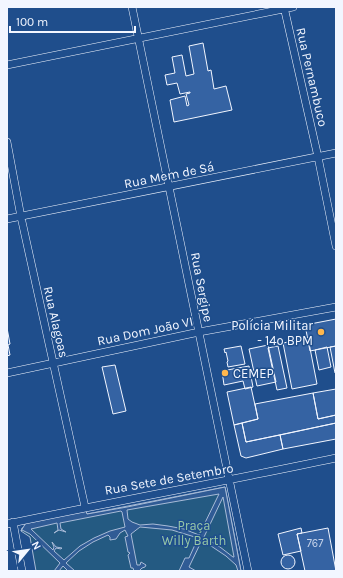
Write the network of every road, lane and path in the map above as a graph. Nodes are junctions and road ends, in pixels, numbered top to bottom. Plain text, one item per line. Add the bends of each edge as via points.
1 (132, 7) edge
2 (293, 7) edge
3 (284, 8) edge
4 (139, 38) junction
5 (7, 65) edge
6 (7, 142) edge
7 (336, 154) edge
8 (318, 157) junction
9 (170, 187) junction
10 (20, 217) junction
11 (7, 219) edge
12 (336, 246) edge
13 (336, 307) edge
14 (199, 332) junction
15 (53, 363) junction
16 (7, 373) edge
17 (336, 458) edge
18 (230, 481) junction
19 (85, 507) junction
20 (10, 523) edge
21 (22, 571) edge
22 (248, 571) edge

1 - 4 street, Rua Sergipe
2 - 3 street
3 - 4 street
3 - 8 street, Rua Pernambuco
4 - 5 street
4 - 9 street, Rua Sergipe
6 - 10 street, Rua Alagoas
7 - 8 street, Rua Mem de Sá
8 - 9 street, Rua Mem de Sá
8 - 12 street, Rua Pernambuco
9 - 10 street, Rua Mem de Sá
9 - 14 street, Rua Sergipe
10 - 11 street, Rua Mem de Sá
10 - 15 street, Rua Alagoas
13 - 14 street, Rua Dom João VI
14 - 15 street, Rua Dom João VI
14 - 18 street, Rua Sergipe
15 - 16 street, Rua Dom João VI
15 - 19 street, Rua Alagoas
17 - 18 street, Rua Sete de Setembro
18 - 19 street, Rua Sete de Setembro
18 - 22 street, Rua Sergipe
19 - 20 street, Rua Sete de Setembro
20 - 21 street

